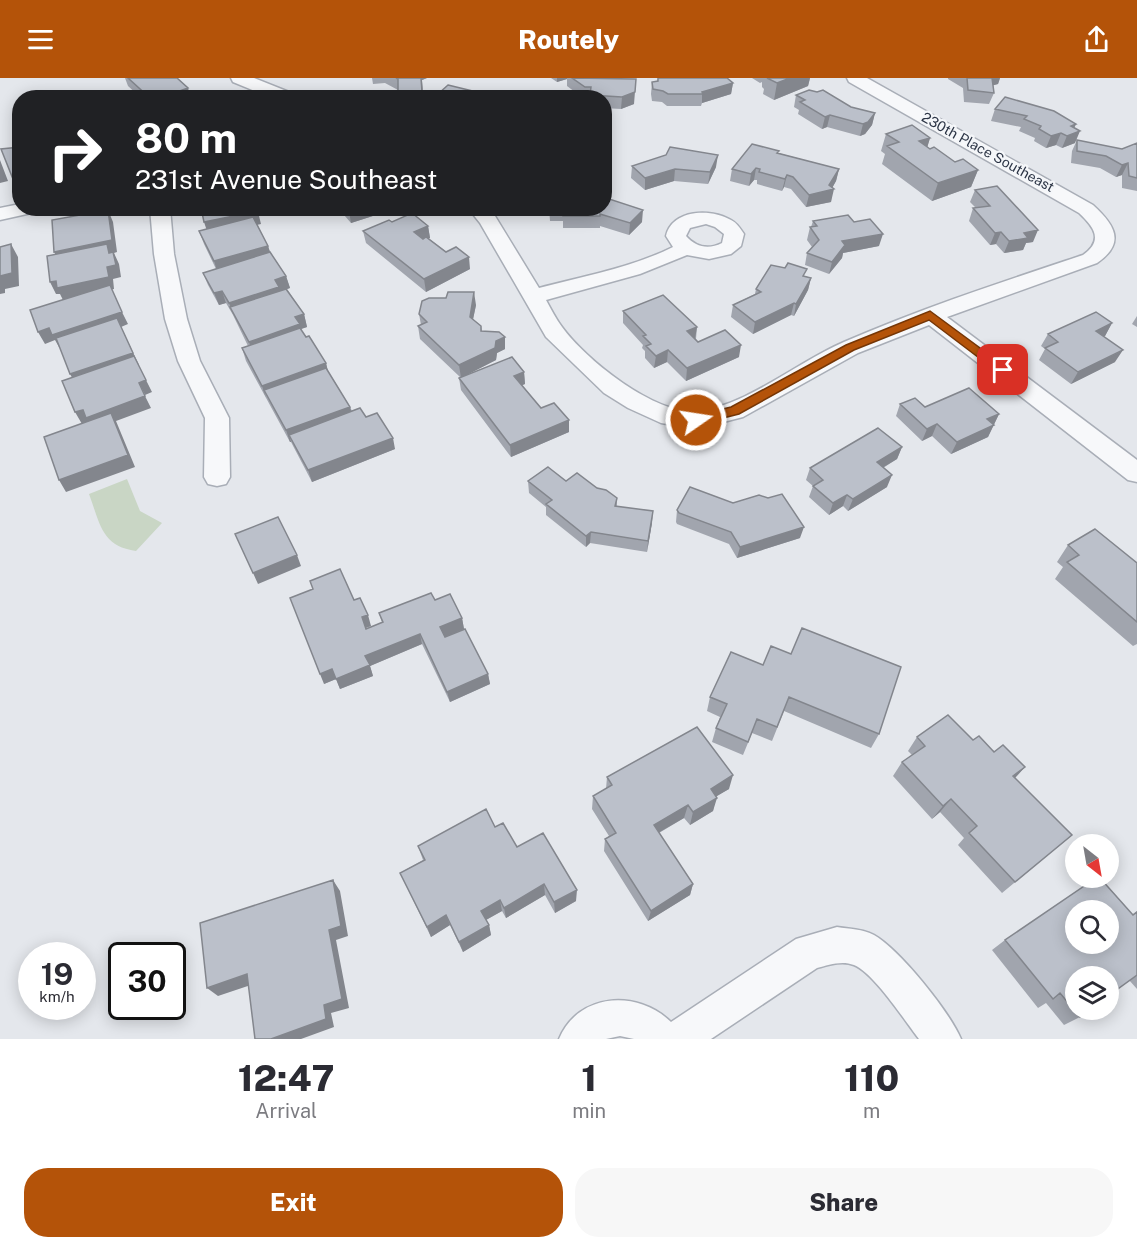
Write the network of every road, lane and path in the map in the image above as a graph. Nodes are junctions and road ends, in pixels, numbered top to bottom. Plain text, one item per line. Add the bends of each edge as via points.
1 (239, 78) edge
2 (855, 78) edge
3 (268, 90) edge
4 (161, 216) edge
5 (484, 216) edge
6 (686, 248) dead end
7 (534, 296) junction
8 (930, 315) junction
9 (1137, 473) edge
10 (217, 477) dead end
11 (578, 1039) edge
12 (662, 1039) edge
13 (678, 1039) edge
14 (942, 1039) edge

1 - 3 street
2 - 8 street, 230th Place Southeast via 1086,209 1104,230 1100,252 1090,259
4 - 10 street via 176,319 189,361 217,418
5 - 7 street
6 - 7 street via 645,265
7 - 8 street via 554,332 612,387 661,415 696,420 735,411 850,348
8 - 9 street
11 - 12 street via 601,1020 619,1016 638,1020
13 - 14 street via 809,952 837,945 862,948 890,972

